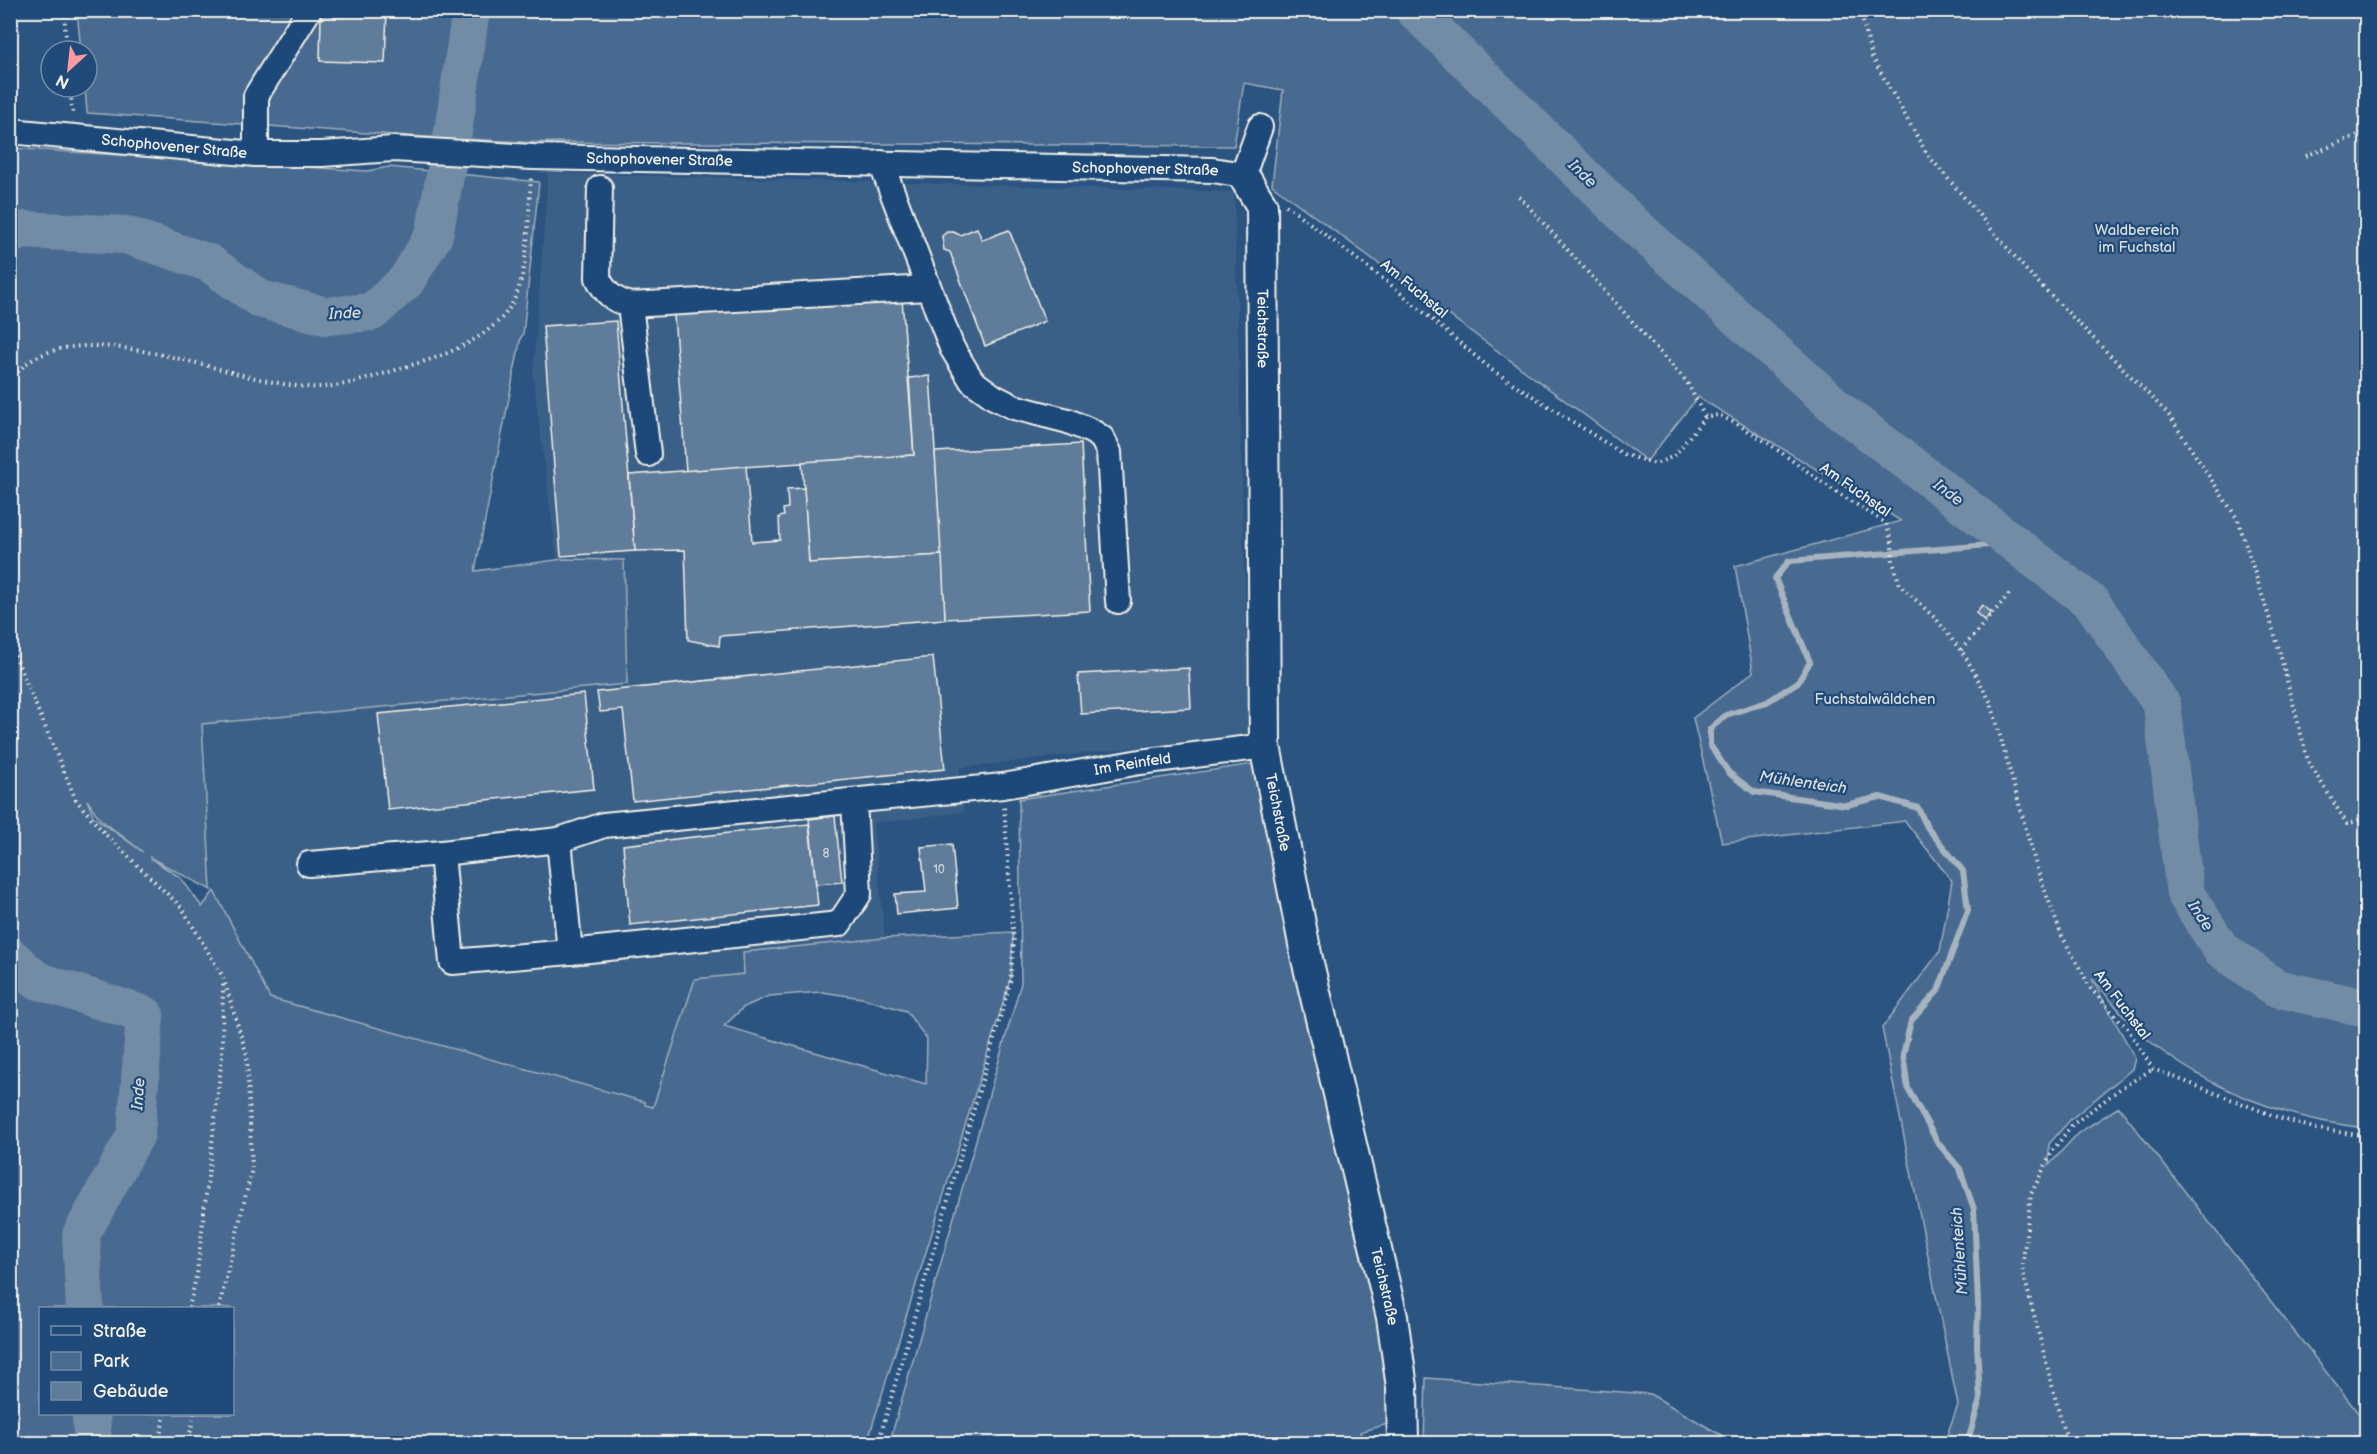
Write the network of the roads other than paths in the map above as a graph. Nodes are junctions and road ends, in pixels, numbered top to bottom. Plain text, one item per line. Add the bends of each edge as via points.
1 (309, 10) edge
2 (1260, 127) dead end
3 (10, 131) edge
4 (256, 154) junction
5 (881, 163) junction
6 (1243, 175) junction
7 (600, 188) dead end
8 (928, 288) junction
9 (630, 305) junction
10 (648, 454) dead end
11 (1118, 601) dead end
12 (1264, 746) junction
13 (854, 801) junction
14 (560, 840) junction
15 (442, 853) junction
16 (309, 864) dead end
17 (570, 952) junction
18 (1402, 1443) edge

1 - 4 street via 256,96
2 - 6 street
3 - 4 street, Schophovener Straße
4 - 5 street, Schophovener Straße via 393,148 526,156
5 - 6 street, Schophovener Straße via 1213,170
5 - 8 street
6 - 12 main road, Teichstraße via 1262,206
7 - 9 street via 598,278 613,299
8 - 9 street
8 - 11 street via 952,348 972,381 1014,407 1068,421 1102,438 1109,452
9 - 10 street
12 - 13 street, Im Reinfeld via 1003,786
12 - 18 main road, Teichstraße via 1307,959 1392,1317 1402,1388
13 - 14 street, Im Reinfeld via 604,825
13 - 17 street via 859,894 839,924
14 - 15 street, Im Reinfeld
14 - 17 street
15 - 16 street, Im Reinfeld
15 - 17 street via 452,962

